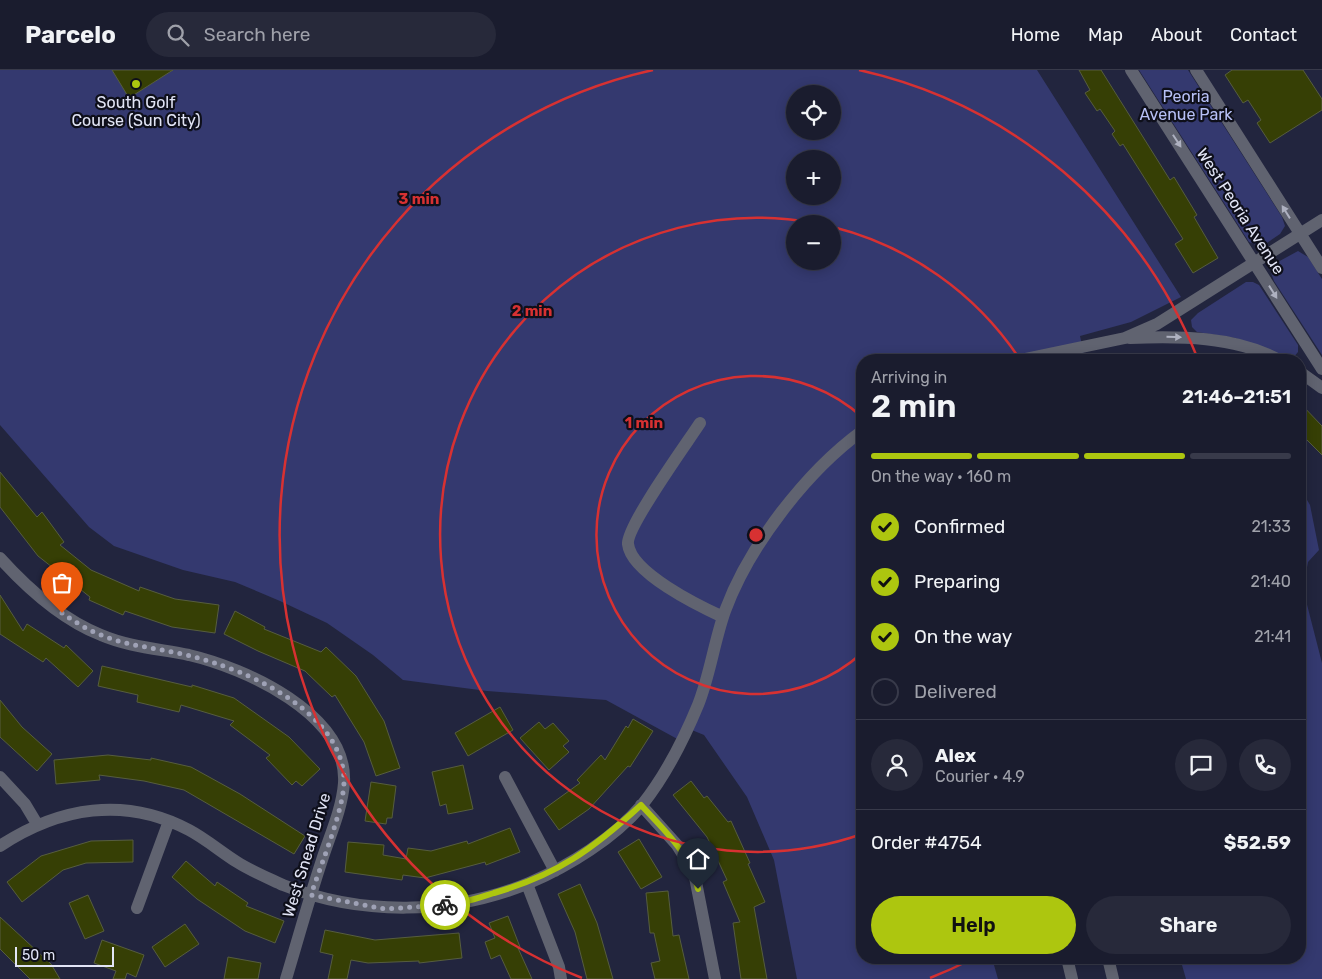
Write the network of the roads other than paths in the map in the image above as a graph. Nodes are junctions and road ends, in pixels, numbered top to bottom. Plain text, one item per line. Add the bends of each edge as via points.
1 (1131, 70) edge
2 (1196, 70) edge
3 (1322, 220) edge
4 (1300, 234) junction
5 (1254, 262) junction
6 (1322, 268) edge
7 (1125, 338) junction
8 (1049, 354) edge
9 (1264, 354) edge
10 (1322, 369) edge
11 (1306, 376) edge
12 (1322, 388) edge
13 (700, 423) dead end
14 (856, 436) edge
15 (0, 558) edge
16 (723, 617) junction
17 (0, 777) edge
18 (505, 777) dead end
19 (641, 805) junction
20 (170, 821) junction
21 (37, 824) junction
22 (0, 846) edge
23 (555, 871) junction
24 (527, 884) junction
25 (311, 895) junction
26 (136, 908) dead end
27 (1068, 964) edge
28 (1109, 964) edge
29 (286, 979) edge
30 (561, 979) edge
31 (715, 979) edge
32 (1072, 979) edge
33 (1113, 979) edge

1 -> 5 street, West Peoria Avenue
4 -> 2 street
3 - 4 street
4 - 5 street
4 - 6 street
5 - 7 street via 1183,309
5 -> 10 street, West Peoria Avenue
7 - 8 street
7 -> 9 street via 1177,336 1248,348
11 - 12 street
13 - 16 street via 635,523 628,543 636,561 654,577
14 - 16 street via 810,476 782,513 743,575
15 - 25 street, West Snead Drive via 24,584 75,622 125,643 220,665 288,698 318,722 338,749 344,783
16 - 19 street via 698,704 672,760
17 - 21 street
18 - 23 street
19 - 23 street via 605,838
19 - 31 street via 677,845 694,872
20 - 21 street via 114,809 69,814
20 - 25 street via 240,864
20 - 26 street
21 - 22 street
23 - 24 street
24 - 25 street via 459,904 385,909
24 - 30 street
25 - 29 street, West Snead Drive
27 - 32 street
28 - 33 street

